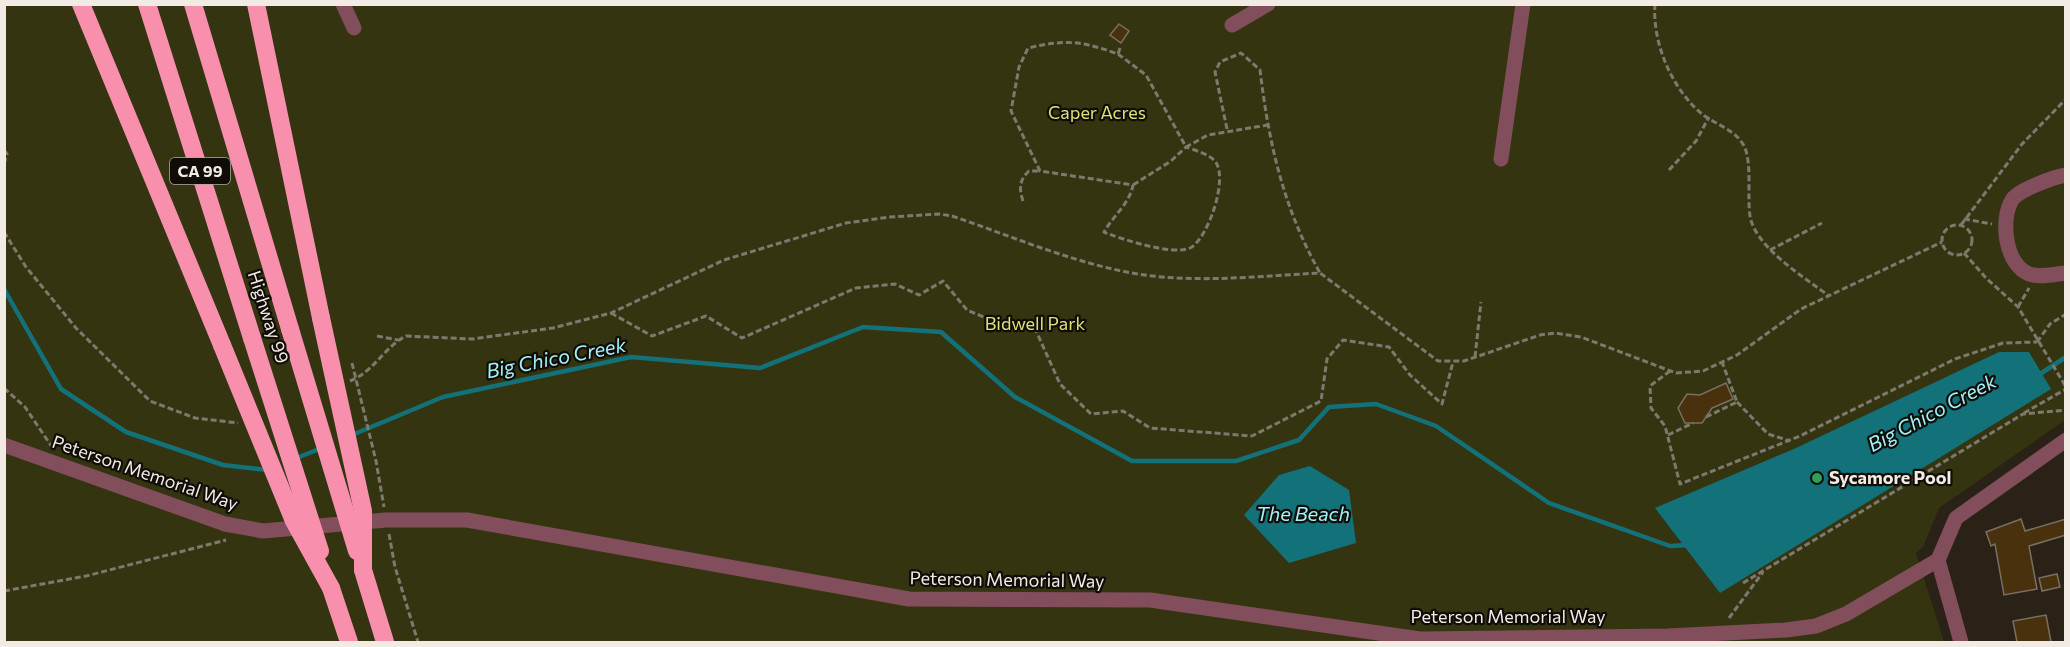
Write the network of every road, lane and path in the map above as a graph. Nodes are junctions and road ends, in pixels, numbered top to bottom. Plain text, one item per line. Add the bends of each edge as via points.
1 (81, 4) edge
2 (147, 4) edge
3 (193, 4) edge
4 (256, 4) edge
5 (343, 4) edge
6 (1268, 4) edge
7 (1523, 4) edge
8 (1655, 4) edge
9 (1232, 25) dead end
10 (354, 28) dead end
11 (1120, 48) dead end
12 (1118, 54) junction
13 (2066, 99) edge
14 (1709, 117) junction
15 (1268, 125) junction
16 (1227, 129) junction
17 (1186, 147) junction
18 (4, 150) edge
19 (1501, 159) dead end
20 (4, 164) edge
21 (1669, 170) dead end
22 (1040, 171) junction
23 (2066, 175) edge
24 (1133, 185) junction
25 (1023, 201) dead end
26 (1964, 219) junction
27 (1822, 223) dead end
28 (1961, 225) junction
29 (2006, 226) junction
30 (4, 232) edge
31 (1942, 242) junction
32 (1770, 251) junction
33 (1964, 253) junction
34 (1320, 273) junction
35 (2066, 273) edge
36 (2036, 276) junction
37 (1829, 296) junction
38 (1481, 302) dead end
39 (2018, 306) junction
40 (611, 313) junction
41 (2066, 314) edge
42 (377, 336) dead end
43 (398, 340) junction
44 (2037, 342) junction
45 (1475, 357) junction
46 (1453, 362) junction
47 (1722, 362) junction
48 (352, 363) dead end
49 (1670, 371) junction
50 (355, 379) junction
51 (345, 383) dead end
52 (4, 388) edge
53 (2066, 388) edge
54 (1737, 402) junction
55 (2066, 410) edge
56 (2023, 414) junction
57 (1706, 417) dead end
58 (238, 423) dead end
59 (1693, 423) dead end
60 (1667, 435) junction
61 (2066, 440) edge
62 (1790, 441) junction
63 (4, 445) edge
64 (63, 466) junction
65 (386, 520) junction
66 (229, 539) dead end
67 (1938, 560) junction
68 (363, 570) junction
69 (1764, 571) junction
70 (1743, 583) dead end
71 (332, 588) junction
72 (4, 591) edge
73 (1717, 634) junction
74 (349, 642) edge
75 (385, 642) edge
76 (418, 642) edge
77 (1960, 642) edge

1 - 71 highway, bridge via 294,520
2 - 71 highway, Highway 99 / CA 99, bridge
3 - 68 highway, CA 99, bridge
4 - 68 highway, bridge via 363,511
5 - 10 street
6 - 9 street
7 - 19 street
8 - 14 path via 1660,51 1676,83
11 - 12 path
12 - 17 path via 1146,75
12 - 22 path via 1082,42 1052,42 1028,48 1019,67 1011,111
13 - 26 path via 2022,144
14 - 21 path via 1696,141
14 - 32 path via 1729,129 1744,148 1750,219
15 - 16 path
15 - 16 path via 1260,70 1241,52 1220,62 1215,72
15 - 34 path via 1282,190 1300,237
16 - 17 path
17 - 24 path
17 - 24 path via 1214,160 1221,174 1220,190 1201,238 1189,248 1123,240 1104,232 1131,196
18 - 20 path
22 - 24 path
22 - 25 path via 1029,171 1023,177 1019,190
23 - 29 street via 2018,193 2009,208
26 - 28 path
26 - 29 path
27 - 32 path
28 - 31 path via 1947,228
28 - 33 path via 1969,229 1973,238
29 - 36 street via 2013,258 2019,268
30 - 58 path via 26,267 76,328 150,401 195,418
31 - 33 path via 1950,253
31 - 37 path
32 - 37 path
33 - 39 path
34 - 40 path via 1239,277 1134,273 939,214 846,223 724,260
34 - 46 path via 1433,359
35 - 36 street
36 - 39 path
37 - 47 path via 1801,309
38 - 45 path
39 - 44 path
40 - 43 path via 553,328 472,339 416,335
40 - 46 path via 652,336 706,316 742,338 856,288 896,284 919,295 943,281 967,310 1015,330 1033,324 1060,384 1091,414 1123,411 1150,428 1252,436 1321,401 1327,359 1343,340 1389,347 1410,375 1442,404
41 - 44 path via 2050,324
42 - 43 path
43 - 50 path via 374,367
44 - 53 path
44 - 62 path via 2003,343 1955,359
45 - 46 path
45 - 49 path via 1540,334 1555,333 1581,337
47 - 49 path via 1703,371
47 - 54 path
48 - 50 path
49 - 60 path via 1650,386 1651,408
50 - 51 path
50 - 65 path
52 - 64 path via 44,432
53 - 56 path
54 - 57 path
54 - 62 path via 1768,434
55 - 56 path
56 - 69 path
59 - 60 path
60 - 62 path via 1680,484
61 - 67 street via 1956,518
63 - 64 street, Peterson Memorial Way
64 - 65 street, Peterson Memorial Way via 225,524 263,531
65 - 73 street, Peterson Memorial Way via 467,520 909,599 1150,600 1420,639
65 - 76 path via 394,567
66 - 72 path via 86,576
67 - 73 street, Peterson Memorial Way via 1846,614 1816,626
67 - 77 street
68 - 75 highway, CA 99
69 - 70 path
69 - 73 path
71 - 74 highway, Highway 99 / CA 99

